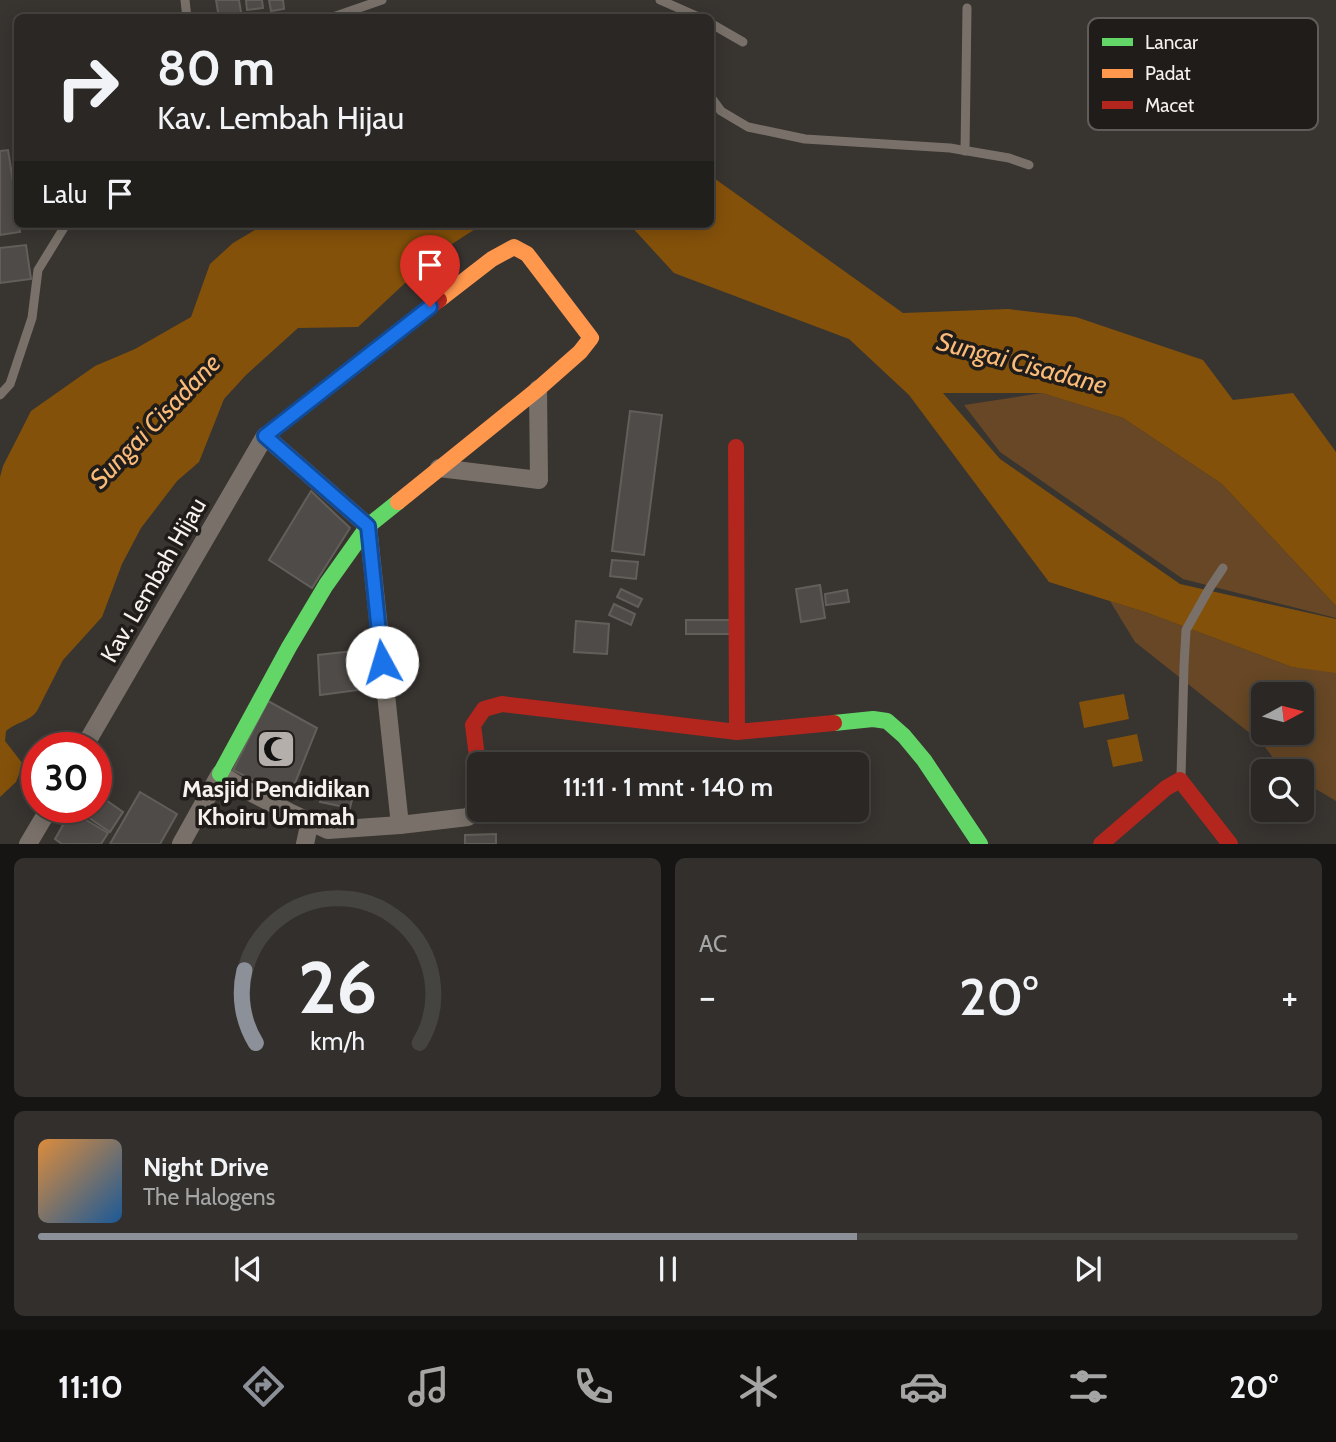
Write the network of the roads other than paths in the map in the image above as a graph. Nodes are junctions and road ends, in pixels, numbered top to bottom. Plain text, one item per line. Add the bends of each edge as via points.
1 (382, 0) edge
2 (660, 0) edge
3 (967, 8) dead end
4 (342, 14) edge
5 (693, 14) edge
6 (714, 25) edge
7 (743, 42) dead end
8 (714, 101) edge
9 (965, 150) junction
10 (1029, 165) dead end
11 (64, 228) edge
12 (538, 388) junction
13 (0, 395) edge
14 (265, 436) junction
15 (736, 447) dead end
16 (439, 468) junction
17 (368, 526) junction
18 (1223, 568) dead end
19 (93, 732) edge
20 (737, 732) junction
21 (477, 752) edge
22 (220, 775) junction
23 (1181, 780) junction
24 (467, 812) edge
25 (310, 821) junction
26 (40, 823) edge
27 (400, 825) junction
28 (28, 844) edge
29 (181, 844) edge
30 (305, 844) edge
31 (981, 844) edge
32 (1101, 844) edge
33 (1230, 844) edge

1 - 4 lane
2 - 5 lane
3 - 9 lane
6 - 7 lane
8 - 9 lane via 748,127 805,139
9 - 10 lane
11 - 13 lane via 38,270 32,318 10,384
12 - 14 street, Kav. Lembah Hijau via 591,338 527,254 514,247 492,259
12 - 16 street, Kav. Lembah Hijau
12 - 16 street via 539,480
14 - 17 street
14 - 19 street, Kav. Lembah Hijau
15 - 20 street
16 - 17 street, Kav. Lembah Hijau
17 - 22 street, Kav. Lembah Hijau via 310,611
17 - 27 street
18 - 23 lane via 1186,630
20 - 21 street via 502,704 484,709 474,725
20 - 31 street via 887,721 924,761
22 - 25 street
22 - 29 street, Kav. Lembah Hijau
23 - 32 street
23 - 33 street
24 - 27 street
25 - 27 street via 328,830
25 - 30 street
26 - 28 street

